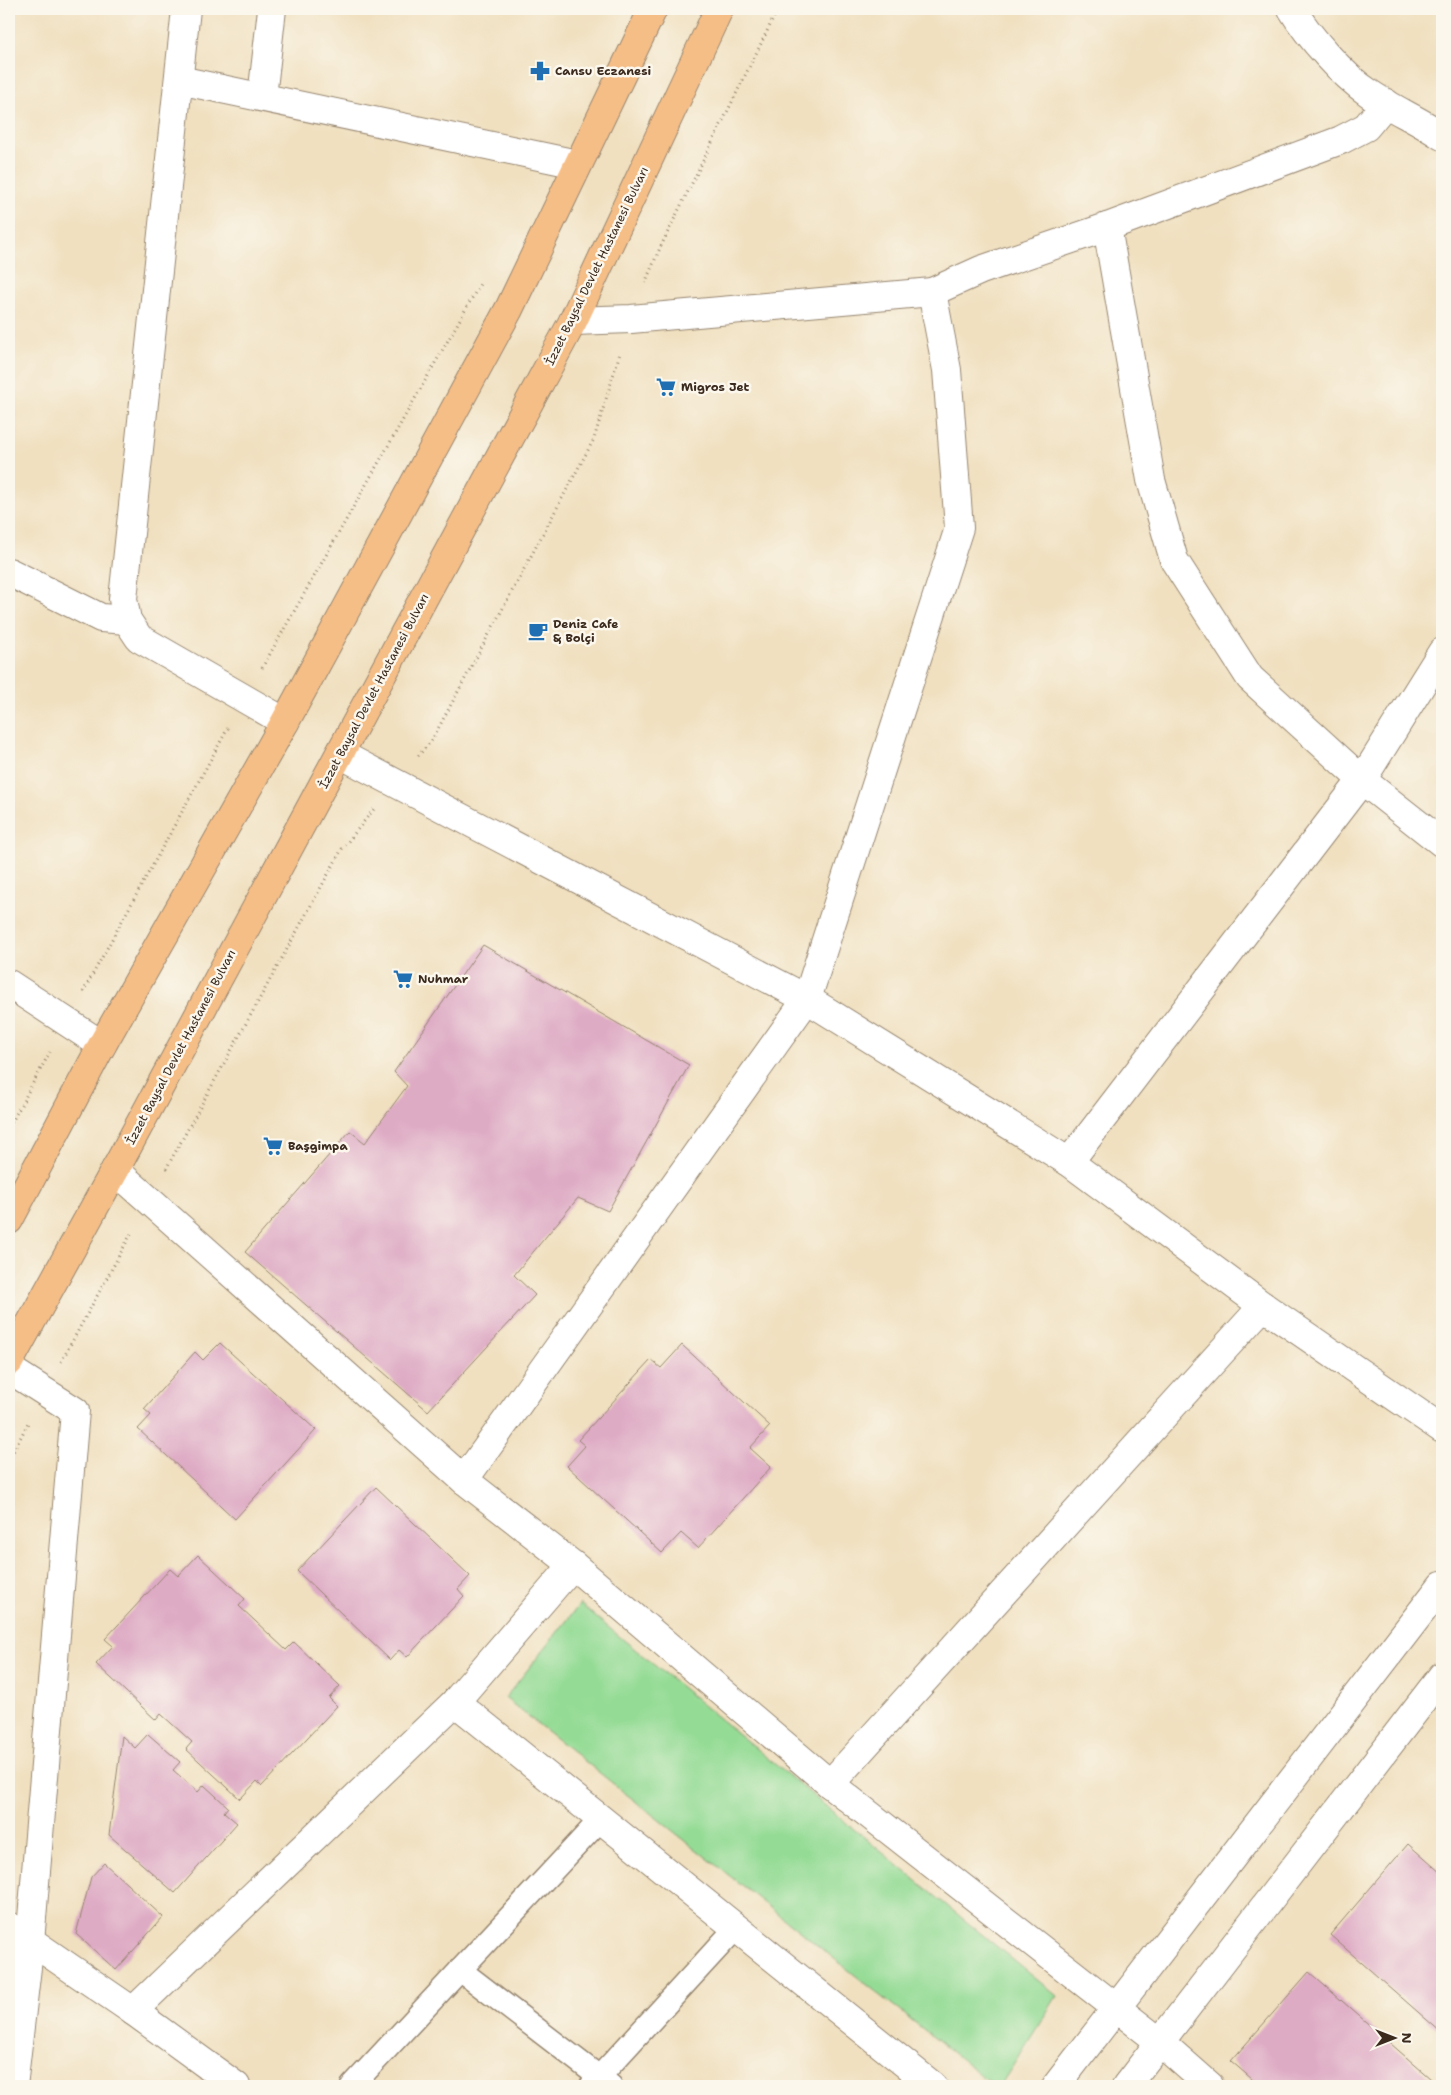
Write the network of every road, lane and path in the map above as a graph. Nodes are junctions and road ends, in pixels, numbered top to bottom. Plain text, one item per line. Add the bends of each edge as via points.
1 (186, 9) edge
2 (272, 9) edge
3 (653, 9) edge
4 (719, 9) edge
5 (778, 9) edge
6 (1292, 9) edge
7 (179, 80) junction
8 (262, 97) junction
9 (1386, 102) junction
10 (1442, 136) edge
11 (577, 164) junction
12 (1107, 227) junction
13 (482, 281) dead end
14 (932, 292) junction
15 (631, 319) junction
16 (572, 321) junction
17 (9, 572) edge
18 (127, 620) junction
19 (1442, 652) edge
20 (244, 699) junction
21 (285, 722) junction
22 (340, 754) junction
23 (1362, 780) junction
24 (395, 783) junction
25 (1442, 843) edge
26 (9, 984) edge
27 (806, 999) junction
28 (66, 1022) junction
29 (102, 1045) junction
30 (9, 1127) edge
31 (1069, 1162) junction
32 (115, 1170) junction
33 (149, 1200) junction
34 (9, 1220) edge
35 (1264, 1306) junction
36 (9, 1362) edge
37 (9, 1369) edge
38 (45, 1391) junction
39 (1442, 1429) edge
40 (9, 1460) edge
41 (464, 1480) junction
42 (572, 1565) junction
43 (1442, 1585) edge
44 (1442, 1676) edge
45 (454, 1702) junction
46 (830, 1784) junction
47 (601, 1819) junction
48 (9, 1926) edge
49 (736, 1928) junction
50 (30, 1942) junction
51 (460, 1970) junction
52 (1117, 2009) junction
53 (133, 2011) junction
54 (1160, 2042) junction
55 (601, 2083) edge
56 (13, 2086) edge
57 (236, 2086) edge
58 (352, 2086) edge
59 (933, 2086) edge
60 (1056, 2086) edge
61 (1126, 2086) edge
62 (1210, 2086) edge

1 - 7 street
2 - 8 street
3 - 11 main road
4 - 16 main road, İzzet Baysal Devlet Hastanesi Bulvarı
5 - 15 path via 660,248
6 - 9 street via 1327,56 1368,93
7 - 8 street
7 - 18 street via 123,599
8 - 11 street
9 - 10 street
9 - 12 street via 1366,128 1342,140
11 - 21 main road via 509,309
12 - 14 street via 981,270
12 - 23 street via 1151,480 1174,560 1250,678
13 - 20 path
14 - 15 street
14 - 27 street via 947,370 959,528
15 - 16 street
15 - 24 path via 594,439 432,740
16 - 22 main road, İzzet Baysal Devlet Hastanesi Bulvarı
17 - 18 street via 100,618
18 - 20 street via 139,638
19 - 23 street
20 - 21 street
20 - 28 path
21 - 29 main road
22 - 24 street
22 - 32 main road, İzzet Baysal Devlet Hastanesi Bulvarı
23 - 25 street
23 - 31 street
24 - 27 street
24 - 33 path via 342,849
26 - 28 street
27 - 31 street
27 - 41 street
28 - 29 street
28 - 30 path
29 - 34 main road
31 - 35 street
32 - 33 street
32 - 36 main road, İzzet Baysal Devlet Hastanesi Bulvarı
33 - 38 path
33 - 41 street
35 - 39 street
35 - 46 street
37 - 38 street
38 - 40 path
38 - 50 street via 75,1411
41 - 42 street
42 - 45 street
42 - 46 street
43 - 52 street
44 - 54 street
45 - 47 street
45 - 53 street
46 - 52 street
47 - 49 street
47 - 51 lane
48 - 50 street
49 - 55 lane
49 - 59 street
50 - 53 street
50 - 56 street
51 - 55 lane
51 - 58 lane
52 - 54 street
52 - 60 street
53 - 57 street
54 - 61 street
54 - 62 street

